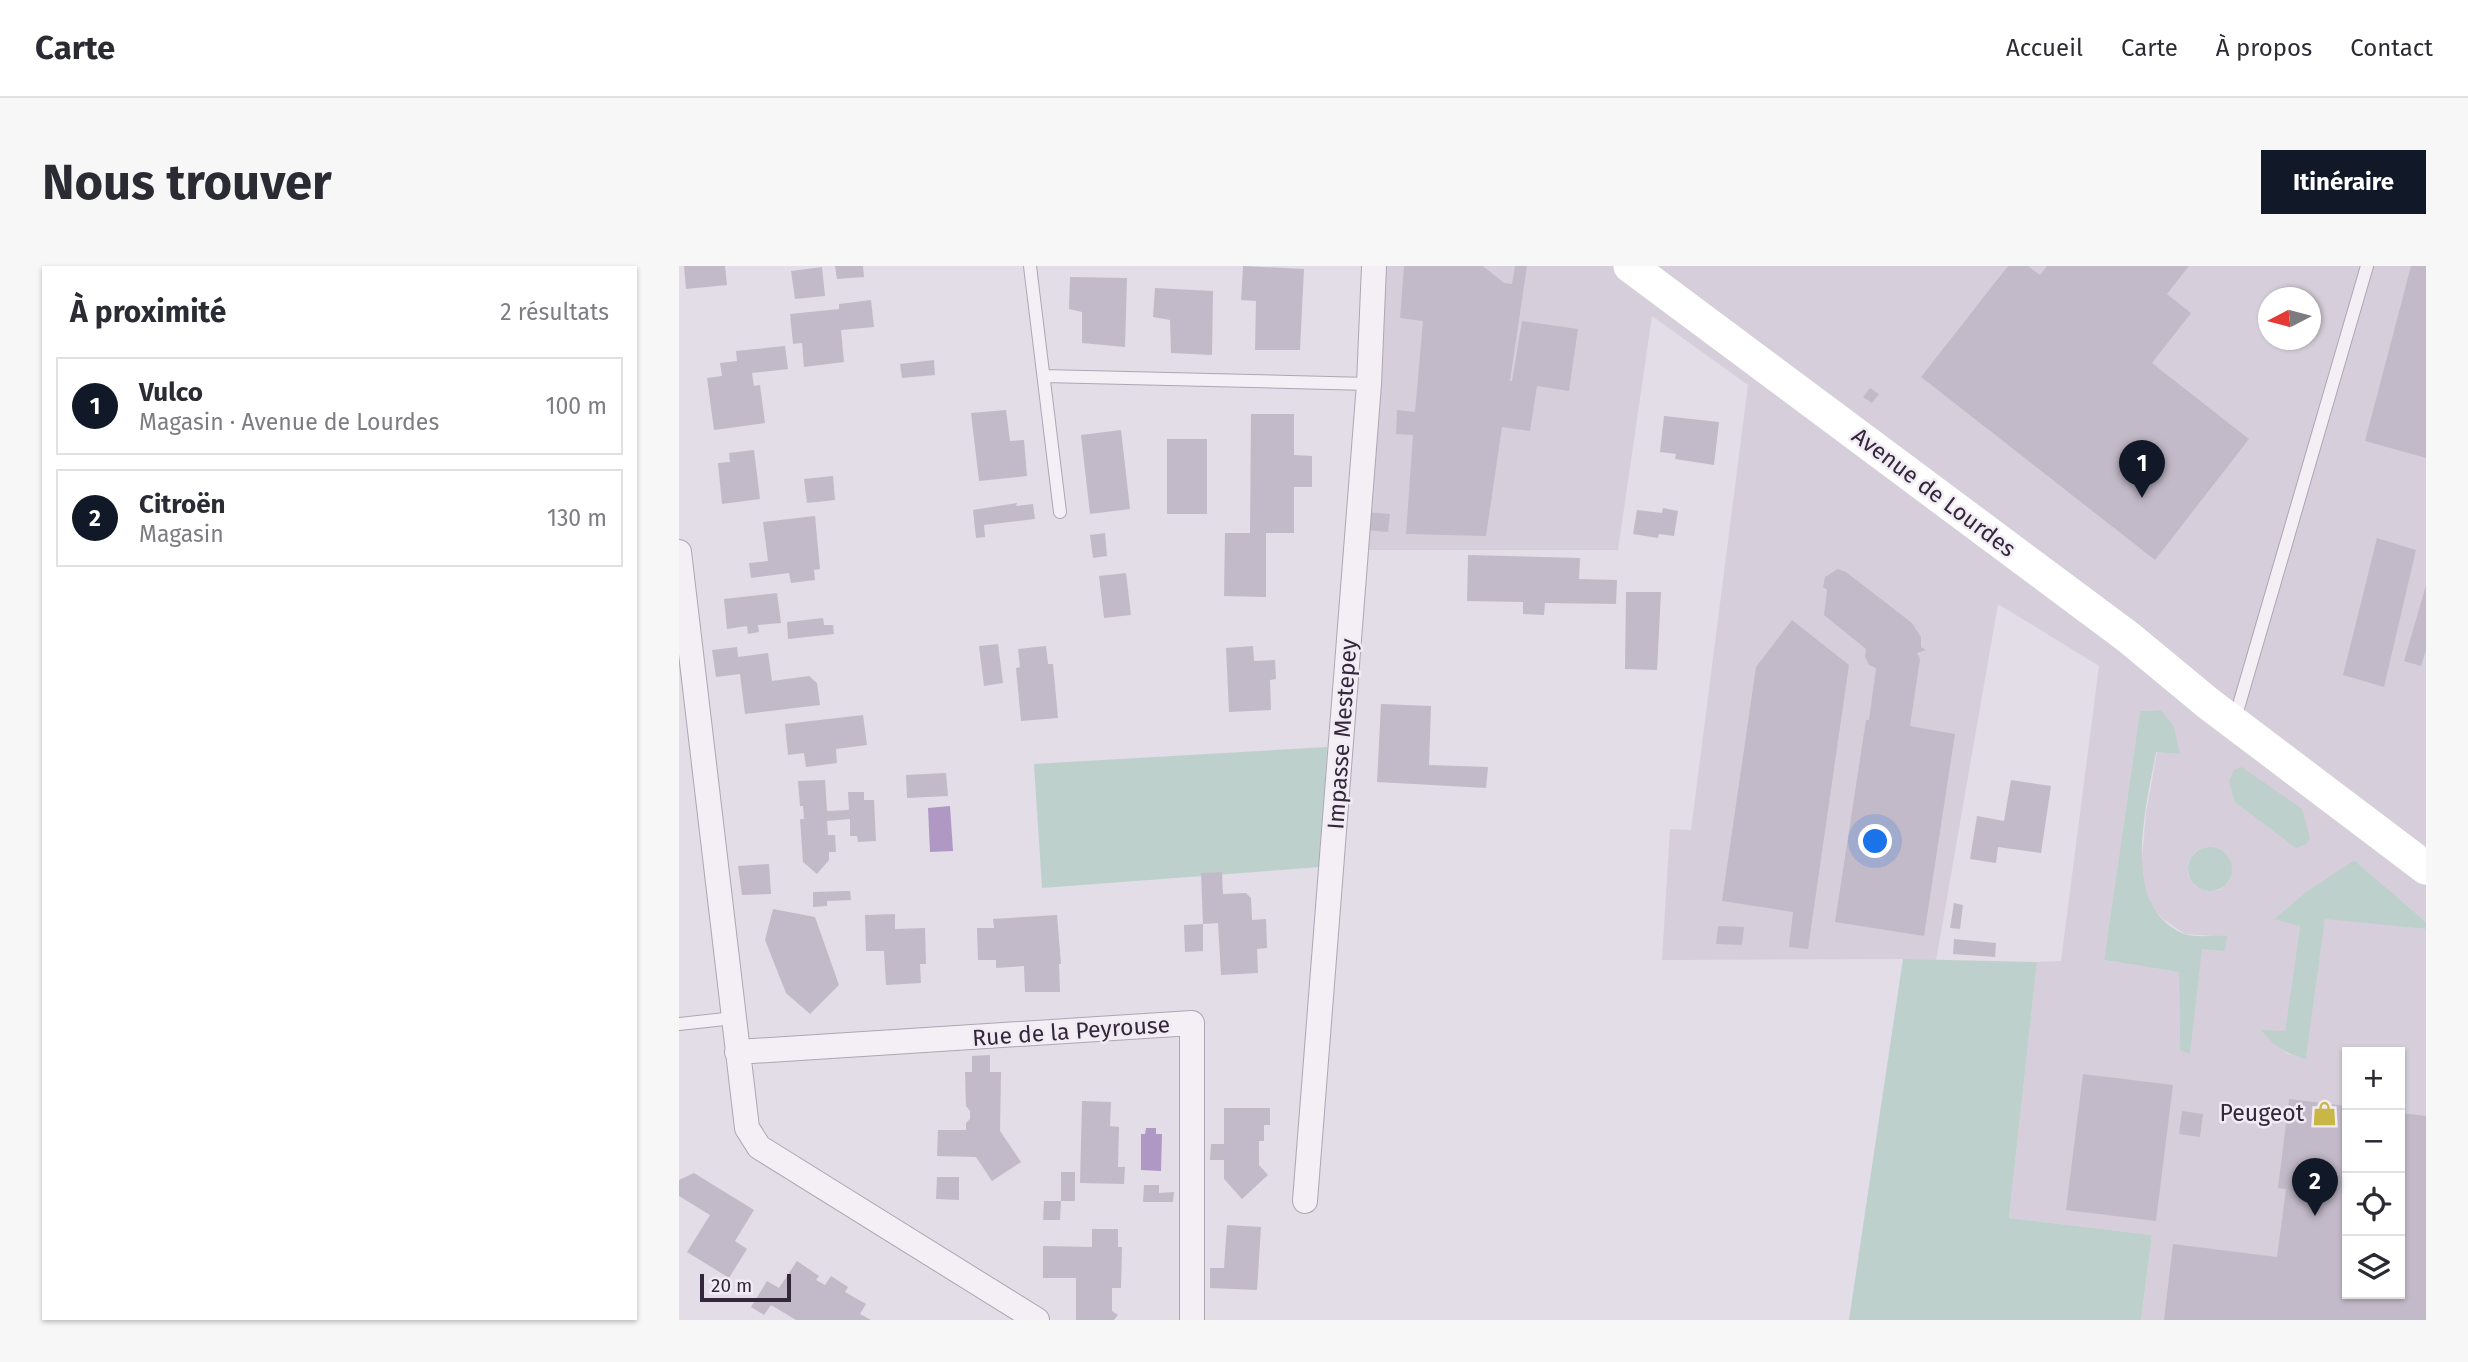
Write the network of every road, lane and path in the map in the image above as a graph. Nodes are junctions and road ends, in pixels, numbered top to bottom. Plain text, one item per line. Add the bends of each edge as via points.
1 (1030, 266) edge
2 (1374, 266) edge
3 (1630, 266) edge
4 (2367, 266) edge
5 (1044, 376) junction
6 (1369, 384) junction
7 (1061, 512) dead end
8 (679, 552) edge
9 (2234, 722) junction
10 (2426, 868) edge
11 (734, 1018) junction
12 (679, 1024) edge
13 (737, 1052) junction
14 (1305, 1201) dead end
15 (1037, 1320) edge
16 (1192, 1320) edge

1 - 5 lane
2 - 6 street, Impasse Mestepey
3 - 9 main road, Avenue de Lourdes via 2128,637
4 - 9 lane
5 - 6 lane
5 - 7 lane
6 - 14 street, Impasse Mestepey
8 - 11 street
9 - 10 main road, Avenue de Lourdes
11 - 12 lane
11 - 13 street
13 - 15 street via 747,1128 759,1147
13 - 16 street, Rue de la Peyrouse via 1192,1023

